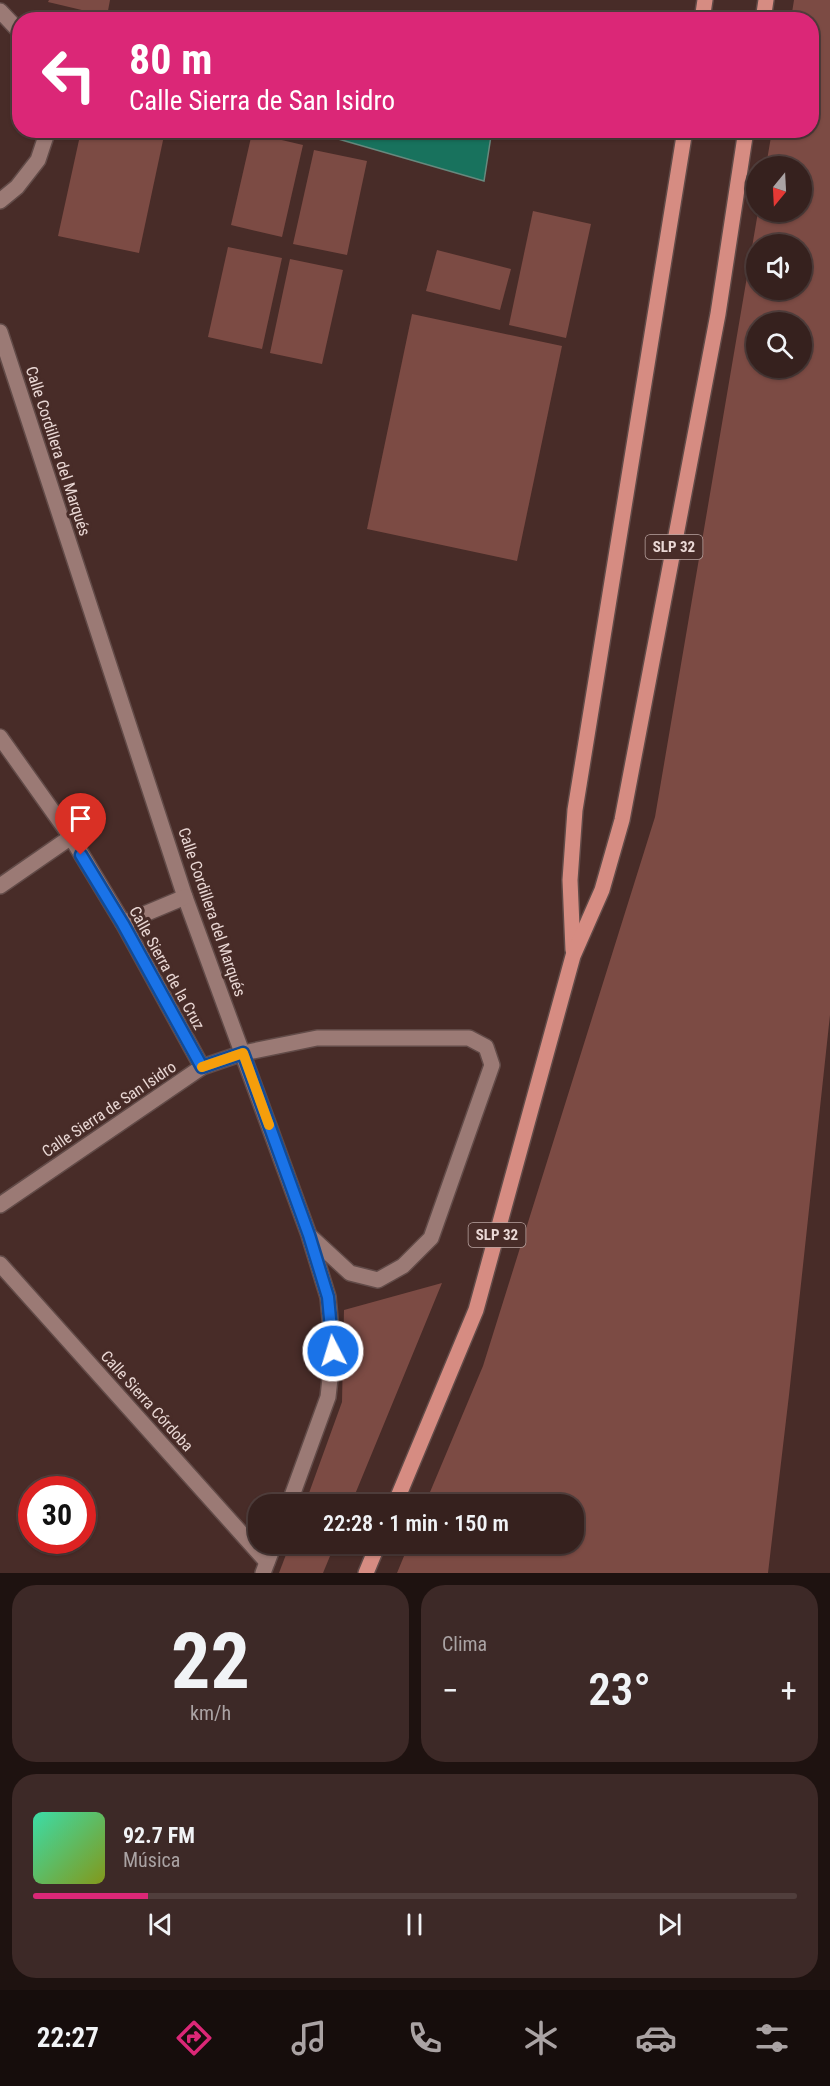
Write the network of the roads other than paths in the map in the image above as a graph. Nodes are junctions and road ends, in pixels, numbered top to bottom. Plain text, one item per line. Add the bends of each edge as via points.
1 (0, 11) edge
2 (12, 24) edge
3 (45, 138) edge
4 (684, 138) edge
5 (745, 138) edge
6 (0, 201) edge
7 (0, 332) edge
8 (0, 737) edge
9 (71, 837) junction
10 (0, 886) edge
11 (185, 897) junction
12 (123, 924) junction
13 (573, 956) junction
14 (243, 1053) junction
15 (202, 1067) junction
16 (0, 1205) edge
17 (309, 1235) junction
18 (0, 1264) edge
19 (293, 1494) edge
20 (399, 1494) edge
21 (374, 1554) edge
22 (265, 1568) edge
23 (366, 1573) edge

1 - 2 street
3 - 6 street via 38,160
4 - 13 main road, SLP 32 via 575,810 570,880
5 - 13 main road, SLP 32 via 718,314 622,820 602,890
7 - 11 street, Calle Cordillera del Marqués
8 - 9 street, Calle Sierra de la Cruz
9 - 10 street
9 - 12 street, Calle Sierra de la Cruz
11 - 12 street
11 - 14 street, Calle Cordillera del Marqués
12 - 15 street, Calle Sierra de la Cruz
13 - 20 main road, SLP 32 via 476,1310
14 - 15 street, Calle Sierra de San Isidro
14 - 17 street, Calle Cordillera del Marqués
14 - 17 street, Calle Sierra de San Isidro via 317,1038 469,1038 486,1047 492,1065 431,1238 403,1266 378,1280 350,1273
15 - 16 street, Calle Sierra de San Isidro
17 - 19 street, Calle Cordillera del Marqués via 328,1297 333,1351 328,1397
18 - 22 street, Calle Sierra Córdoba
21 - 23 main road

